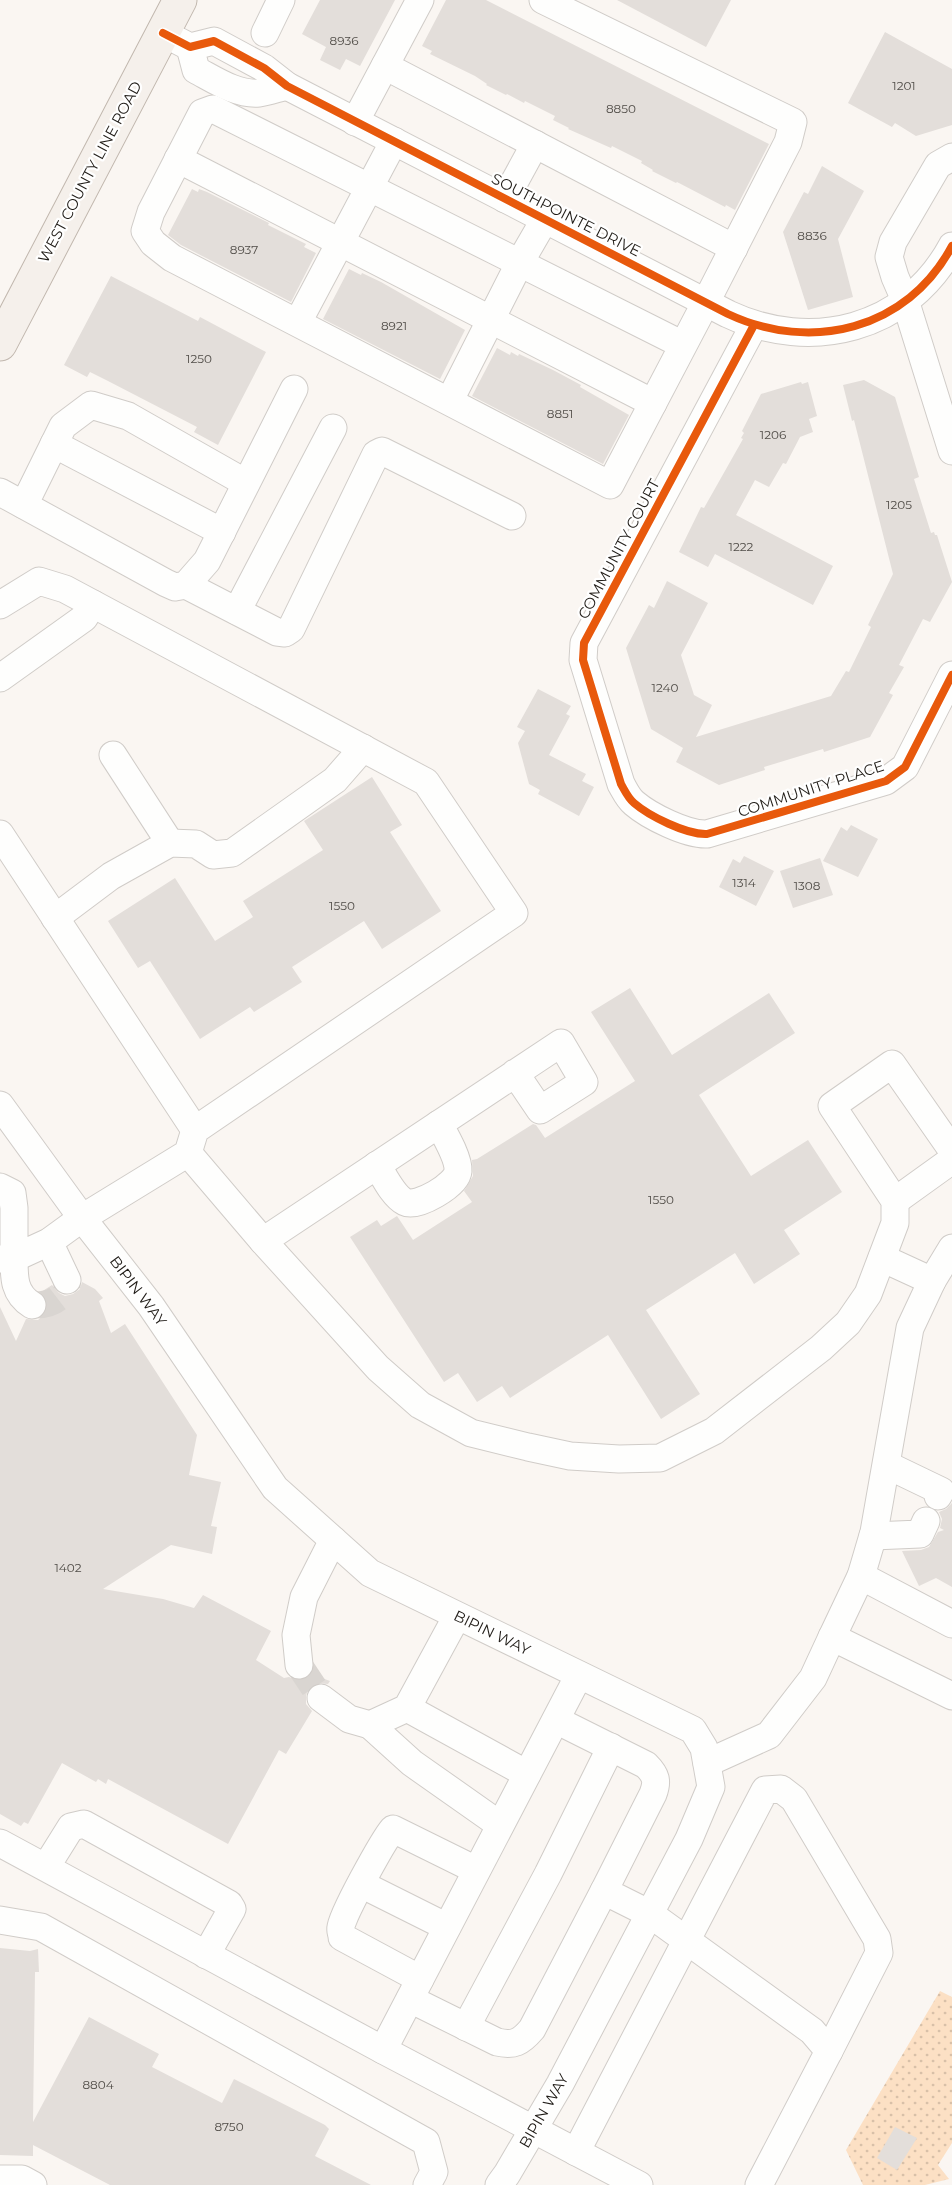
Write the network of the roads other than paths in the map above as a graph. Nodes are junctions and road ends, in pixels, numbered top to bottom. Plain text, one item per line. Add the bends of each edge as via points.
1 (180, 0) edge
2 (281, 0) edge
3 (420, 0) edge
4 (543, 0) edge
5 (265, 33) dead end
6 (176, 40) junction
7 (385, 66) junction
8 (355, 122) junction
9 (394, 141) junction
10 (535, 144) junction
11 (952, 156) edge
12 (178, 159) junction
13 (370, 187) junction
14 (506, 199) junction
15 (545, 219) junction
16 (341, 241) junction
17 (952, 246) edge
18 (734, 248) junction
19 (519, 264) junction
20 (905, 300) junction
21 (706, 302) junction
22 (490, 320) junction
23 (298, 322) junction
24 (754, 325) junction
25 (0, 344) edge
26 (684, 345) junction
27 (294, 389) dead end
28 (450, 400) junction
29 (653, 403) junction
30 (333, 428) dead end
31 (54, 444) junction
32 (952, 451) edge
33 (246, 483) junction
34 (0, 492) edge
35 (24, 505) junction
36 (512, 516) dead end
37 (222, 532) junction
38 (186, 585) junction
39 (93, 604) junction
40 (0, 605) edge
41 (237, 611) junction
42 (952, 675) edge
43 (0, 678) edge
44 (363, 748) junction
45 (113, 755) dead end
46 (629, 798) joint
47 (0, 834) edge
48 (170, 843) junction
49 (55, 918) junction
50 (515, 1073) dead end
51 (0, 1106) edge
52 (439, 1124) junction
53 (191, 1141) junction
54 (952, 1149) edge
55 (952, 1160) edge
56 (377, 1165) junction
57 (0, 1187) edge
58 (895, 1202) junction
59 (82, 1218) junction
60 (263, 1241) junction
61 (49, 1242) junction
62 (952, 1248) edge
63 (882, 1258) junction
64 (7, 1259) edge
65 (67, 1280) dead end
66 (932, 1281) junction
67 (32, 1305) dead end
68 (887, 1465) junction
69 (938, 1496) dead end
70 (926, 1521) dead end
71 (873, 1536) junction
72 (333, 1540) junction
73 (861, 1576) junction
74 (457, 1616) junction
75 (952, 1624) edge
76 (832, 1637) junction
77 (299, 1665) tunnel mouth
78 (579, 1675) junction
79 (952, 1695) edge
80 (321, 1698) tunnel mouth
81 (407, 1708) junction
82 (556, 1720) junction
83 (370, 1725) junction
84 (611, 1747) junction
85 (707, 1763) junction
86 (527, 1774) junction
87 (500, 1825) junction
88 (0, 1843) edge
89 (46, 1867) junction
90 (476, 1870) junction
91 (361, 1884) junction
92 (604, 1891) junction
93 (650, 1914) junction
94 (0, 1920) edge
95 (447, 1927) junction
96 (686, 1940) junction
97 (206, 1955) junction
98 (415, 1989) junction
99 (466, 2027) junction
100 (382, 2050) junction
101 (829, 2051) junction
102 (533, 2130) junction
103 (576, 2152) junction
104 (427, 2185) edge
105 (499, 2185) edge
106 (639, 2185) edge
107 (759, 2185) edge

1 - 6 main road, WEST COUNTY LINE ROAD
2 - 5 street
3 - 7 street
4 - 18 street via 793,122 788,142
6 - 8 street, SOUTHPOINTE DRIVE via 214,41
6 - 25 main road, WEST COUNTY LINE ROAD
7 - 8 street
7 - 10 street
8 - 9 street, SOUTHPOINTE DRIVE
9 - 13 street
9 - 14 street, SOUTHPOINTE DRIVE
10 - 14 street
10 - 18 street
11 - 20 street via 938,165 893,242 889,257
12 - 13 street via 202,113 213,109
12 - 16 street
12 - 23 street via 145,231 153,243 172,258
13 - 16 street
13 - 19 street
14 - 15 street, SOUTHPOINTE DRIVE
15 - 19 street
15 - 21 street, SOUTHPOINTE DRIVE
16 - 22 street
16 - 23 street
17 - 20 street, SOUTHPOINTE DRIVE via 931,278
18 - 21 street
19 - 22 street
19 - 26 street
20 - 24 street, SOUTHPOINTE DRIVE via 879,317 838,330 783,332
20 - 32 street
21 - 24 street, SOUTHPOINTE DRIVE
21 - 26 street
22 - 28 street
22 - 29 street
23 - 28 street
24 - 46 street, COMMUNITY COURT via 584,643 584,660 621,784
26 - 29 street
27 - 33 street
28 - 29 street via 610,485
30 - 41 street
31 - 33 street via 63,426 91,405 128,416
31 - 35 street
31 - 37 street
33 - 37 street
34 - 35 street
35 - 38 street via 166,583 175,587
36 - 41 street via 382,451 376,454 291,629 277,632
37 - 38 street via 207,561
38 - 41 street
39 - 40 street via 39,581
39 - 43 street via 84,618
39 - 44 street
42 - 46 street, COMMUNITY PLACE via 905,767 886,781 707,834 683,831
44 - 48 street via 335,780 232,853 213,855 196,844
44 - 53 street via 426,782 514,913
45 - 48 street
47 - 49 street
48 - 49 street via 111,876
49 - 53 street
50 - 52 street
51 - 59 street, BIPIN WAY
52 - 56 street
52 - 56 street via 458,1171 450,1184 415,1204 406,1203
53 - 59 street
53 - 60 street
54 - 58 street via 892,1064 832,1106
55 - 58 street
56 - 60 street
57 - 64 street via 12,1193 14,1208
58 - 63 street via 895,1223
59 - 61 street
59 - 72 street, BIPIN WAY via 151,1306 274,1488
60 - 63 street via 378,1368 420,1405 471,1433 570,1456 619,1459 660,1458 714,1431 848,1323 867,1294
61 - 64 street
61 - 65 street
62 - 66 street
63 - 66 street
64 - 67 street via 17,1291
66 - 68 street via 910,1328
68 - 69 street via 941,1491
68 - 71 street
70 - 71 street via 920,1534
71 - 73 street
72 - 74 street, BIPIN WAY via 370,1573
72 - 77 street via 304,1597 296,1635
73 - 75 street
73 - 76 street
74 - 78 street, BIPIN WAY
74 - 81 street
76 - 79 street
76 - 85 street via 813,1677 769,1735
78 - 82 street
78 - 85 street, BIPIN WAY via 693,1730
80 - 83 street via 349,1719
81 - 83 street
81 - 86 street
82 - 84 street
82 - 86 street
83 - 87 street via 412,1763
84 - 92 street via 646,1765 657,1783
84 - 99 street
85 - 93 street, BIPIN WAY via 711,1787
86 - 87 street
87 - 90 street
88 - 89 street
89 - 97 street
89 - 97 street via 71,1827 84,1824 229,1904 232,1909
90 - 91 street via 393,1829
90 - 95 street
91 - 95 street
91 - 98 street via 340,1926 342,1937
92 - 93 street
92 - 99 street via 523,2040 510,2045
93 - 96 street
93 - 102 street, BIPIN WAY
94 - 104 street via 40,1927 426,2142 434,2172
95 - 98 street
96 - 101 street via 812,2031
96 - 101 street via 765,1790 781,1790 794,1799 877,1939 879,1953
96 - 103 street
97 - 100 street
98 - 99 street
98 - 100 street
100 - 102 street
101 - 107 street
102 - 103 street
102 - 105 street, BIPIN WAY
103 - 106 street

